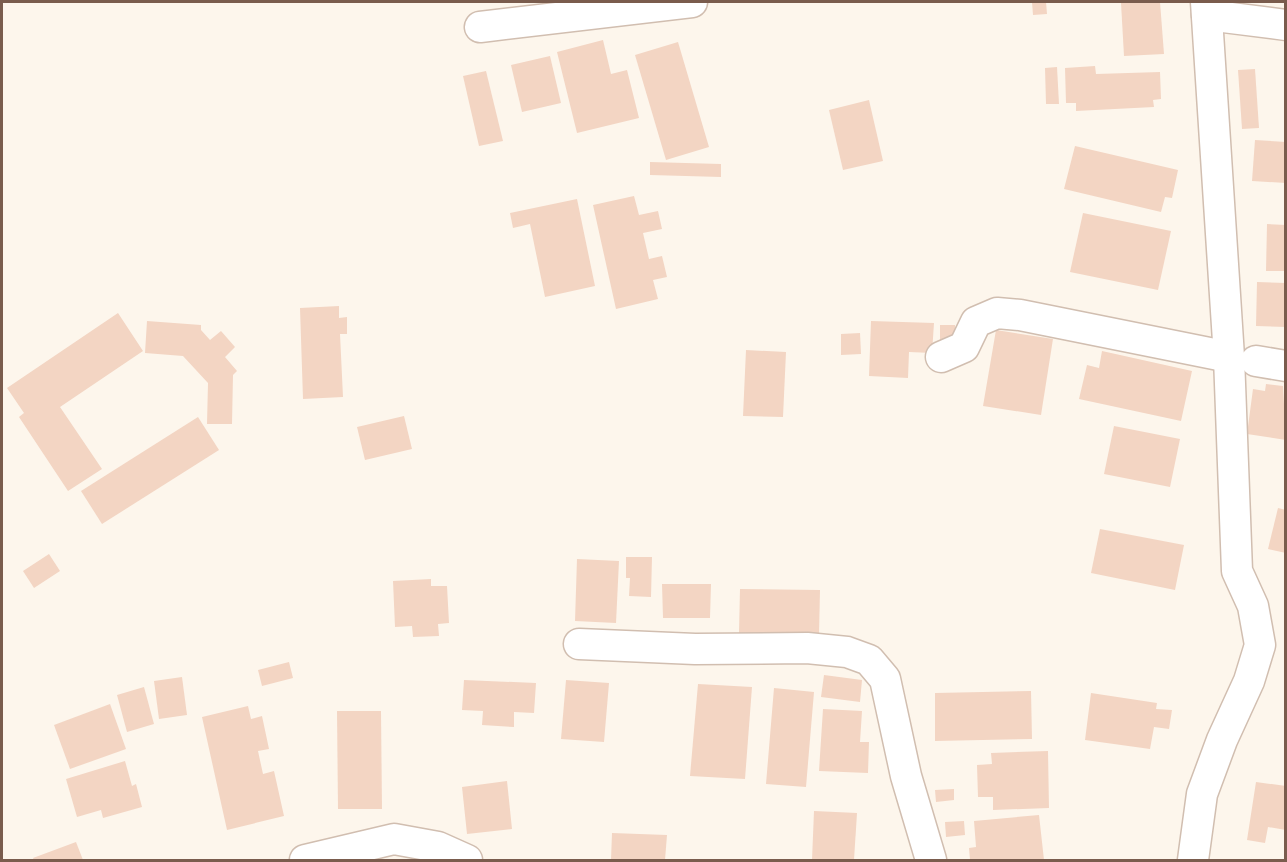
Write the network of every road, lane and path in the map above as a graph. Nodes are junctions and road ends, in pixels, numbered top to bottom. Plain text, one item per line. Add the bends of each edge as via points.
1 (692, 2) edge
2 (1207, 8) edge
3 (1286, 25) edge
4 (480, 27) dead end
5 (942, 357) dead end
6 (1243, 359) junction
7 (1286, 366) edge
8 (579, 644) dead end
9 (304, 861) edge
10 (468, 861) edge
11 (931, 861) edge
12 (1193, 861) edge

1 - 4 street
2 - 3 street
2 - 6 street
5 - 6 street via 964,347 976,322 997,313
6 - 7 street
6 - 12 street via 1237,571 1253,606 1260,645 1202,794
8 - 11 street via 807,648 847,652 869,660 885,679 906,776
9 - 10 street via 394,839 438,848

